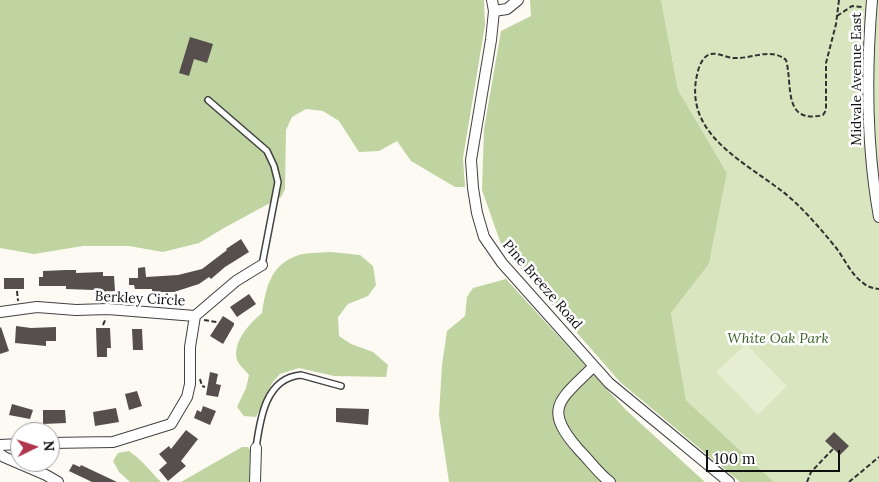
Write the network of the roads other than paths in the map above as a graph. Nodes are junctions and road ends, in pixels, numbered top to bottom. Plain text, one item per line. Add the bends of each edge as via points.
1 (492, 0) edge
2 (518, 0) edge
3 (871, 4) edge
4 (494, 11) junction
5 (208, 100) dead end
6 (879, 217) edge
7 (262, 265) joint
8 (0, 312) edge
9 (198, 317) junction
10 (594, 366) junction
11 (341, 386) dead end
12 (60, 443) edge
13 (256, 448) joint
14 (0, 454) edge
15 (58, 482) edge
16 (255, 482) edge
17 (610, 482) edge
18 (729, 482) edge

1 - 4 street, Pine Breeze Road
2 - 4 street via 507,10
3 - 6 street, Midvale Avenue East via 868,120
4 - 10 street, Pine Breeze Road via 471,160 477,213 484,237 502,263
5 - 7 lane via 266,151 274,166 278,182
7 - 9 street, Berkley Circle via 236,282
8 - 9 street, Berkley Circle via 36,307
9 - 12 street via 192,328 187,397 171,424 114,442
10 - 17 street via 565,395 558,410 558,419 569,438
10 - 18 street, Pine Breeze Road via 609,383
11 - 13 lane via 301,375 280,383 266,403
13 - 16 street
14 - 15 street

